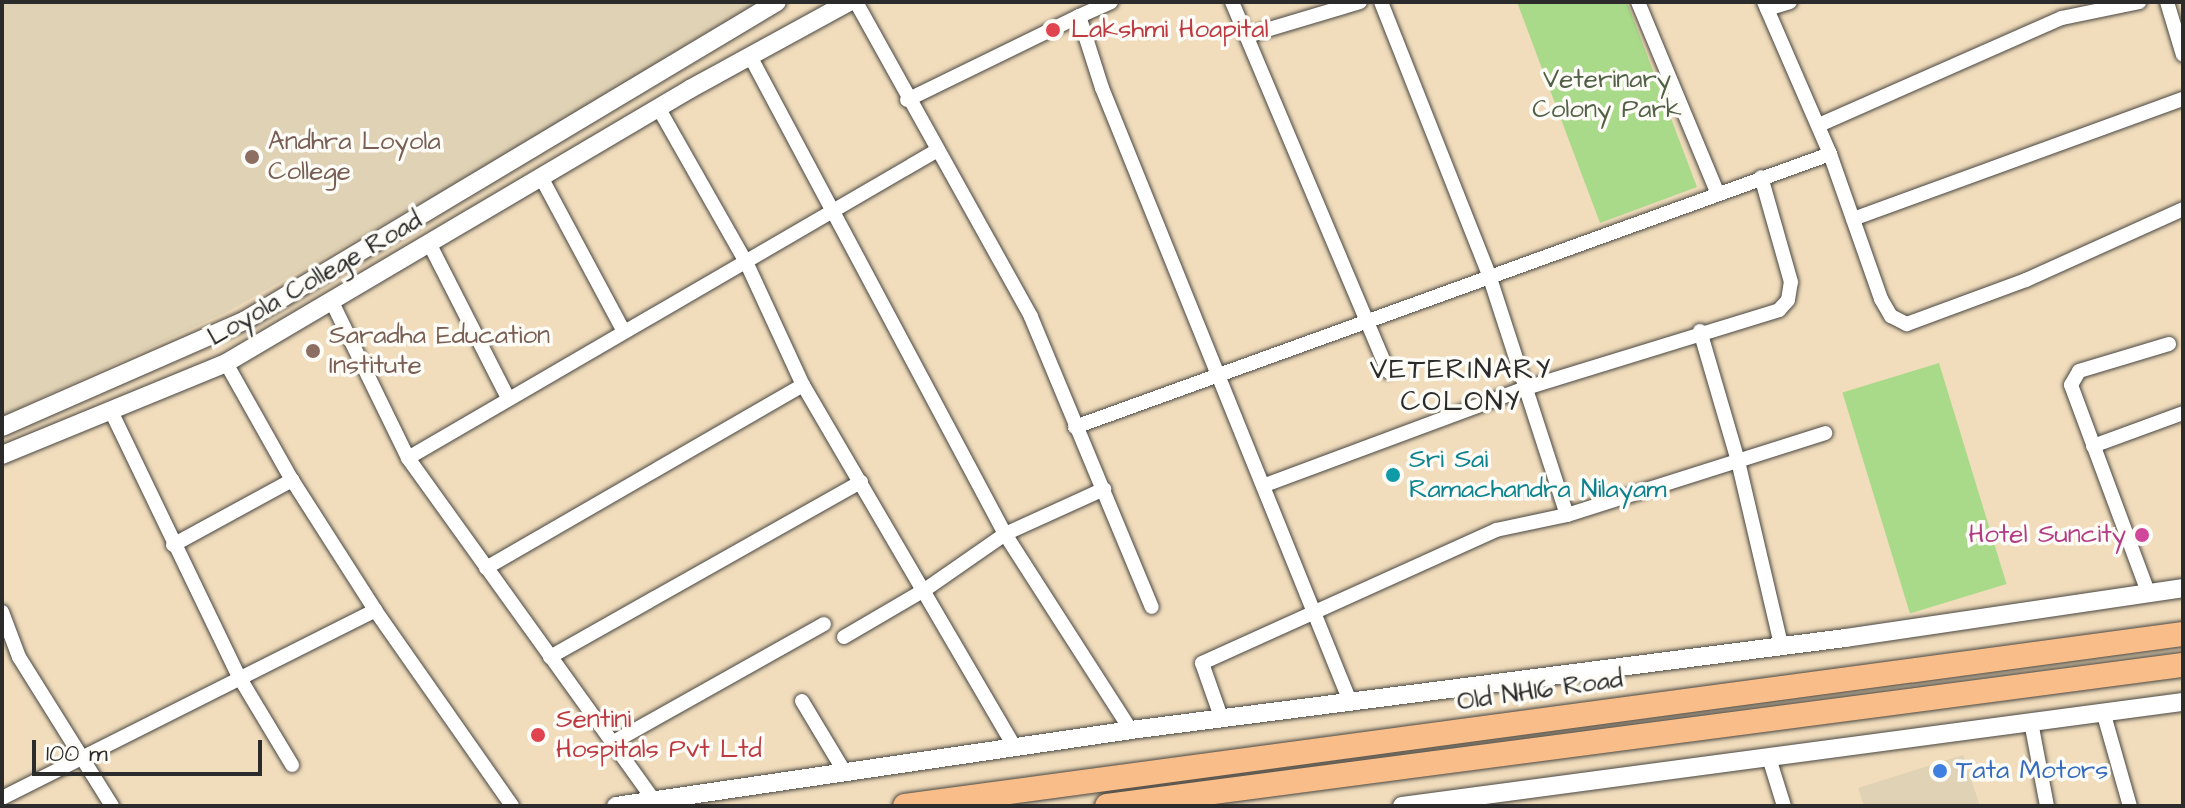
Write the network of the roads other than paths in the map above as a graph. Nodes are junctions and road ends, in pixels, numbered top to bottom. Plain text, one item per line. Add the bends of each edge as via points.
1 (777, 2) edge
2 (849, 2) edge
3 (856, 2) edge
4 (1111, 2) edge
5 (1232, 2) edge
6 (1360, 2) edge
7 (1381, 2) edge
8 (1638, 2) edge
9 (1790, 2) edge
10 (2056, 2) edge
11 (2139, 2) edge
12 (2167, 2) edge
13 (1766, 6) edge
14 (1079, 16) junction
15 (2062, 18) junction
16 (1246, 36) junction
17 (2183, 55) edge
18 (750, 56) junction
19 (2183, 99) edge
20 (907, 100) junction
21 (659, 109) junction
22 (1819, 125) junction
23 (936, 151) junction
24 (1830, 154) junction
25 (541, 177) junction
26 (1761, 177) junction
27 (1718, 194) junction
28 (2183, 209) edge
29 (829, 211) junction
30 (1853, 219) junction
31 (429, 243) junction
32 (747, 264) junction
33 (1489, 275) junction
34 (331, 300) junction
35 (1366, 321) junction
36 (623, 330) junction
37 (1700, 331) junction
38 (2169, 344) dead end
39 (226, 363) junction
40 (1388, 371) dead end
41 (1222, 375) junction
42 (803, 385) junction
43 (1526, 388) junction
44 (508, 398) junction
45 (110, 409) junction
46 (2183, 413) edge
47 (2, 427) edge
48 (1075, 427) junction
49 (1825, 433) dead end
50 (2093, 446) junction
51 (2, 455) edge
52 (408, 458) junction
53 (1738, 461) junction
54 (292, 480) junction
55 (861, 482) junction
56 (1265, 485) junction
57 (1104, 489) junction
58 (1567, 515) junction
59 (1005, 534) junction
60 (173, 545) junction
61 (486, 568) junction
62 (2183, 588) edge
63 (926, 589) junction
64 (2148, 592) junction
65 (1152, 607) dead end
66 (375, 610) junction
67 (1316, 611) junction
68 (2, 612) edge
69 (824, 624) dead end
70 (2183, 634) edge
71 (844, 637) dead end
72 (1781, 644) junction
73 (550, 657) junction
74 (2183, 665) edge
75 (238, 675) junction
76 (1349, 699) junction
77 (802, 701) dead end
78 (2183, 702) edge
79 (2104, 715) junction
80 (1221, 717) junction
81 (2031, 722) junction
82 (1131, 730) junction
83 (612, 743) junction
84 (1014, 746) junction
85 (82, 756) junction
86 (1770, 761) junction
87 (292, 765) dead end
88 (844, 771) junction
89 (2, 798) edge
90 (653, 799) junction
91 (112, 806) edge
92 (512, 806) edge
93 (616, 806) edge
94 (905, 806) edge
95 (1107, 806) edge
96 (1114, 806) edge
97 (1402, 806) edge
98 (1784, 806) edge
99 (2047, 806) edge
100 (2130, 806) edge

1 - 47 street, Loyola College Road via 244,321
2 - 18 street, Loyola College Road
3 - 20 street
4 - 14 street
5 - 16 street
6 - 16 street
7 - 33 street
8 - 27 street
9 - 13 street
10 - 15 street
11 - 15 street
12 - 17 street
13 - 22 street
14 - 20 street
14 - 41 street via 1102,88
15 - 22 street
16 - 35 street
18 - 21 street, Loyola College Road
18 - 29 street
19 - 30 street
20 - 23 street
21 - 25 street, Loyola College Road
21 - 32 street
22 - 24 street
23 - 29 street
23 - 48 street via 1031,317
24 - 26 street
24 - 30 street
25 - 31 street, Loyola College Road
25 - 36 street
26 - 27 street
26 - 37 street via 1791,282 1788,300 1779,310
27 - 33 street
28 - 30 street via 2026,280 1925,322 1907,324 1891,316 1881,299
29 - 32 street
29 - 59 street
31 - 34 street, Loyola College Road
31 - 44 street
32 - 36 street
32 - 42 street
33 - 35 street
33 - 43 street
34 - 39 street, Loyola College Road
34 - 52 street
35 - 40 street
35 - 41 street
36 - 44 street
37 - 43 street
37 - 53 street
38 - 50 street via 2073,377
39 - 45 street, Loyola College Road
39 - 54 street
41 - 48 street
41 - 56 street
42 - 55 street
42 - 61 street
43 - 56 street
43 - 58 street
44 - 52 street
45 - 51 street, Loyola College Road
45 - 60 street
46 - 50 street
48 - 57 street
49 - 53 street
50 - 64 street
52 - 61 street
53 - 58 street
53 - 72 street
54 - 60 street
54 - 66 street
55 - 63 street
55 - 73 street
56 - 67 street
57 - 59 street
57 - 65 street
58 - 67 street via 1496,530
59 - 63 street
59 - 82 street
60 - 75 street
61 - 73 street
62 - 64 street
63 - 71 street
63 - 84 street
64 - 72 street
66 - 75 street
66 - 92 street
67 - 76 street
67 - 80 street via 1202,663
68 - 85 street via 19,657
69 - 83 street
70 - 94 main road, Old NH16 Road
72 - 76 street
73 - 83 street
74 - 96 main road
75 - 85 street
75 - 87 street
76 - 80 street
77 - 88 street
78 - 79 street
79 - 81 street
79 - 100 street
80 - 82 street
81 - 86 street
81 - 99 street
82 - 84 street
83 - 90 street
84 - 88 street
85 - 89 street
85 - 91 street
86 - 97 street
86 - 98 street
88 - 90 street
90 - 93 street
95 - 96 main road

